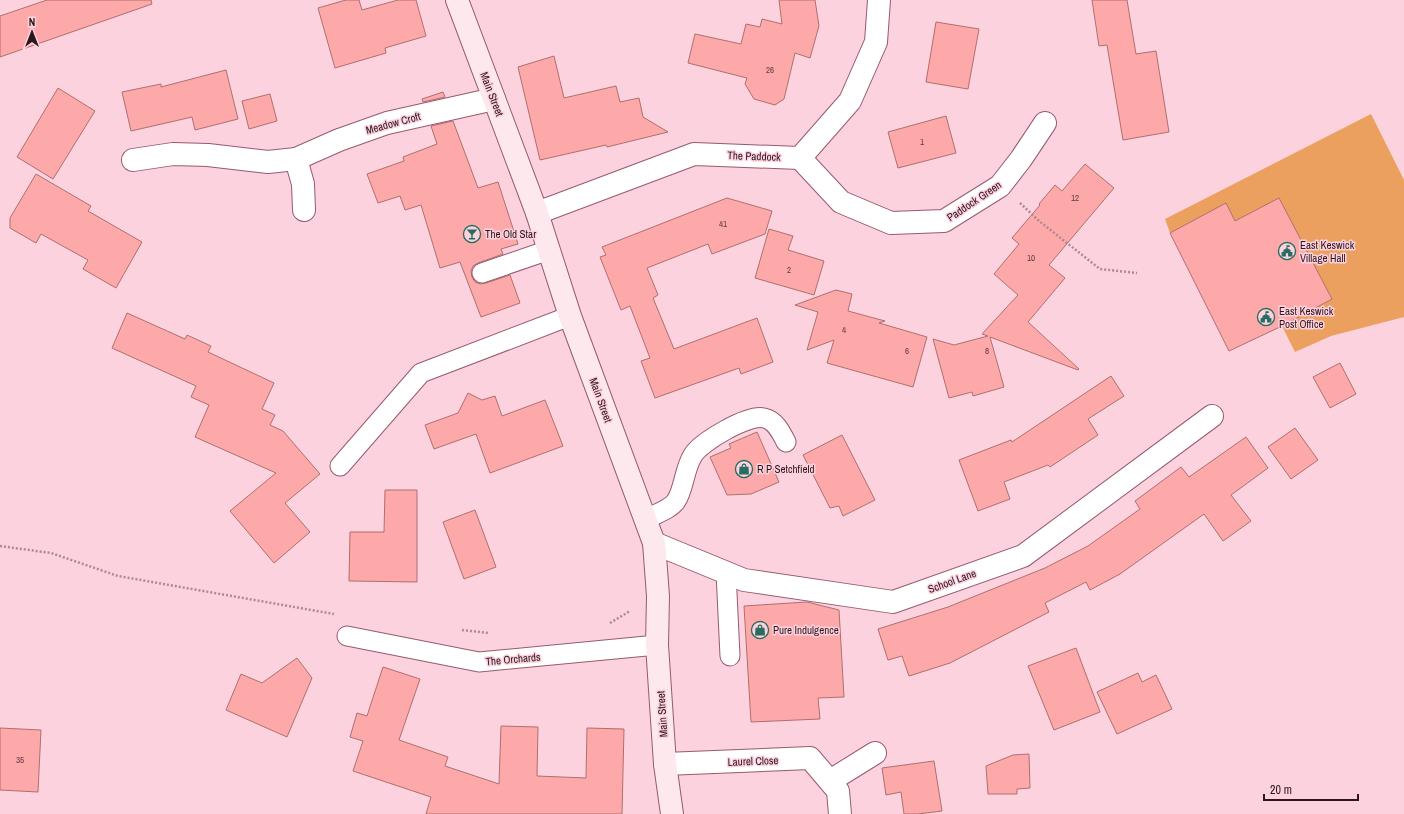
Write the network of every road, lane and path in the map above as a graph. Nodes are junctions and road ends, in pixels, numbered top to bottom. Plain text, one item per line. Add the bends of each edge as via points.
1 (457, 0) edge
2 (879, 0) edge
3 (494, 99) junction
4 (1045, 124) dead end
5 (296, 158) junction
6 (800, 158) junction
7 (133, 160) dead end
8 (1000, 186) junction
9 (304, 210) dead end
10 (537, 213) junction
11 (549, 250) junction
12 (482, 274) dead end
13 (1137, 274) dead end
14 (570, 316) junction
15 (1212, 416) dead end
16 (786, 442) dead end
17 (340, 466) dead end
18 (645, 520) junction
19 (654, 543) junction
20 (0, 546) edge
21 (726, 572) junction
22 (631, 611) dead end
23 (342, 615) dead end
24 (604, 626) dead end
25 (457, 629) dead end
26 (495, 633) dead end
27 (347, 636) dead end
28 (657, 645) junction
29 (730, 656) dead end
30 (875, 753) dead end
31 (665, 764) junction
32 (830, 782) junction
33 (672, 814) edge
34 (840, 814) edge

1 - 3 street, Main Street
2 - 6 street via 876,42 850,101
3 - 5 street, Meadow Croft via 387,123
3 - 10 street, Main Street
4 - 8 street, Paddock Green
5 - 7 street, Meadow Croft via 268,162 173,154
5 - 9 street via 303,184
6 - 8 street, Paddock Green via 841,202 891,223 944,221
6 - 10 street, The Paddock via 694,154
8 - 13 path via 1039,221 1100,269
10 - 11 street, Main Street
11 - 12 lane
11 - 14 street, Main Street
14 - 17 lane via 421,373
14 - 18 street, Main Street
15 - 21 street, School Lane via 1023,556 893,602 744,580
16 - 18 lane via 780,429 764,418 743,422 715,437 698,448 693,455 675,503
18 - 19 street, Main Street
19 - 21 street, School Lane
19 - 28 street, Main Street via 658,596
20 - 23 path via 51,553 118,576
21 - 29 lane
22 - 24 path
25 - 26 path
27 - 28 lane, The Orchards via 480,662
28 - 31 street, Main Street
30 - 32 street
31 - 32 street, Laurel Close via 810,758
31 - 33 street, Main Street
32 - 34 street, Laurel Close via 838,791

